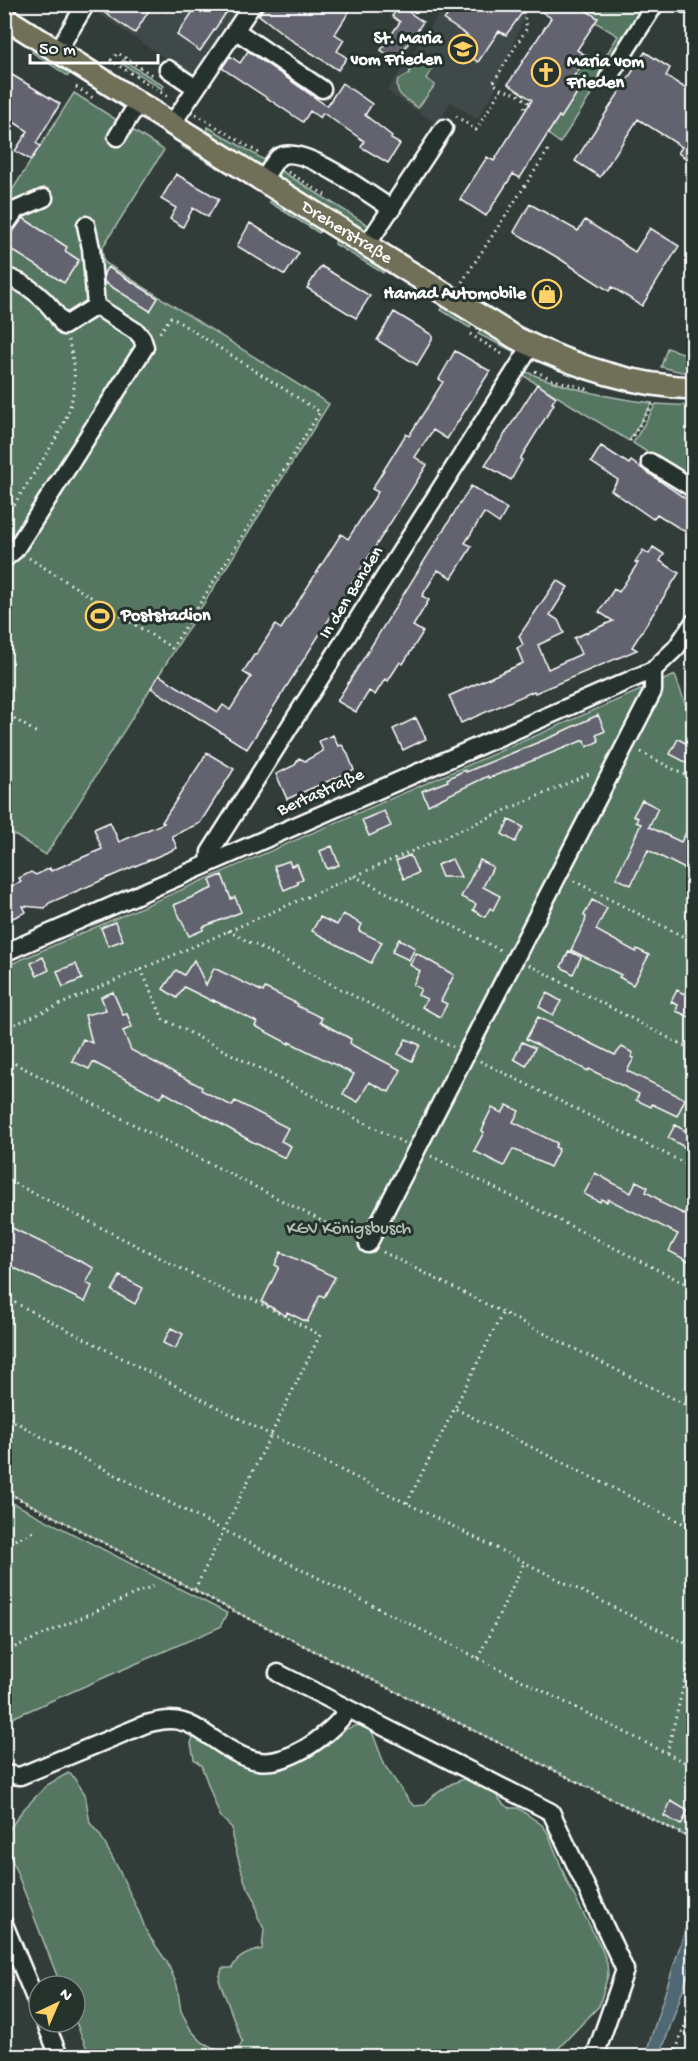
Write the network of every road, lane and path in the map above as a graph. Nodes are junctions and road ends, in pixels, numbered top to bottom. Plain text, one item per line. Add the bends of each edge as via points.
1 (86, 4) edge
2 (253, 4) edge
3 (523, 4) edge
4 (656, 4) edge
5 (4, 17) edge
6 (235, 30) junction
7 (58, 50) junction
8 (118, 53) dead end
9 (168, 77) joint
10 (608, 78) dead end
11 (196, 88) junction
12 (322, 89) dead end
13 (501, 89) junction
14 (161, 95) junction
15 (138, 103) junction
16 (187, 108) junction
17 (523, 110) dead end
18 (172, 124) junction
19 (444, 128) joint
20 (117, 137) dead end
21 (549, 148) dead end
22 (269, 172) junction
23 (44, 198) dead end
24 (331, 199) dead end
25 (392, 209) junction
26 (86, 225) dead end
27 (4, 226) edge
28 (367, 245) junction
29 (4, 276) edge
30 (454, 277) dead end
31 (462, 282) junction
32 (471, 288) dead end
33 (96, 306) junction
34 (64, 326) junction
35 (144, 344) junction
36 (488, 345) dead end
37 (531, 346) junction
38 (513, 361) dead end
39 (693, 388) edge
40 (654, 401) dead end
41 (630, 441) dead end
42 (650, 462) dead end
43 (693, 489) edge
44 (4, 520) edge
45 (10, 555) edge
46 (693, 622) edge
47 (653, 670) junction
48 (4, 712) edge
49 (37, 733) dead end
50 (626, 744) junction
51 (617, 761) junction
52 (693, 780) edge
53 (209, 863) junction
54 (559, 873) junction
55 (693, 942) edge
56 (4, 953) edge
57 (4, 1029) edge
58 (4, 1058) edge
59 (4, 1178) edge
60 (368, 1245) junction
61 (4, 1297) edge
62 (504, 1312) junction
63 (456, 1409) junction
64 (693, 1409) edge
65 (4, 1415) edge
66 (271, 1435) junction
67 (4, 1491) edge
68 (406, 1503) junction
69 (693, 1529) edge
70 (225, 1531) junction
71 (33, 1532) dead end
72 (4, 1545) edge
73 (524, 1563) junction
74 (157, 1584) dead end
75 (194, 1591) junction
76 (693, 1646) edge
77 (4, 1652) edge
78 (478, 1658) junction
79 (278, 1673) dead end
80 (348, 1709) junction
81 (667, 1754) junction
82 (693, 1767) edge
83 (4, 1774) edge
84 (693, 1840) edge
85 (4, 1924) edge
86 (27, 1979) edge
87 (693, 2000) edge
88 (50, 2034) edge
89 (59, 2056) edge
90 (595, 2056) edge
91 (674, 2056) edge

1 - 7 street
2 - 6 street
3 - 13 path via 527,28 493,83
4 - 10 street
5 - 7 main road, Dreherstraße
6 - 11 street
6 - 12 street
7 - 15 main road, Dreherstraße
8 - 14 path, Dreherstraße via 111,61
9 - 11 street
9 - 14 path
11 - 16 street
13 - 17 path via 528,102
13 - 19 path via 476,130 453,114
14 - 16 path, Dreherstraße
15 - 18 main road, Dreherstraße
15 - 20 street
16 - 18 street
16 - 22 path, Dreherstraße
18 - 22 main road, Dreherstraße
19 - 25 street
21 - 31 path
22 - 24 path, Dreherstraße
22 - 25 street via 278,158 299,155 324,166
22 - 28 main road, Dreherstraße
23 - 27 street via 16,210
25 - 28 street
26 - 33 street
28 - 37 main road, Dreherstraße
29 - 34 street via 39,295
30 - 31 path
31 - 32 path
33 - 34 street
33 - 35 street via 137,332
34 - 44 path via 74,366 69,412
35 - 45 street
35 - 45 path via 156,339 171,318 320,412 172,648
36 - 38 path
37 - 39 main road, Dreherstraße via 615,376
37 - 53 street, In den Benden via 210,852
40 - 41 path
42 - 43 street
46 - 47 street, Bertastraße via 676,648
47 - 50 street via 653,691
47 - 53 street, Bertastraße
48 - 49 path
50 - 51 street
50 - 52 path
51 - 54 street
51 - 57 path
53 - 56 street, Bertastraße
54 - 55 path
54 - 60 street
58 - 60 path
59 - 66 path via 320,1335
60 - 62 path
61 - 66 path
62 - 63 path
62 - 64 path
63 - 68 path
63 - 69 path
65 - 70 path
66 - 68 path
66 - 70 path
67 - 75 path
68 - 73 path
70 - 75 path
70 - 78 path
71 - 72 path
73 - 76 path
73 - 78 path
74 - 77 path
75 - 84 path
76 - 81 path
78 - 81 path
79 - 80 street
80 - 83 street via 316,1742 270,1763 245,1758 199,1729 167,1719 20,1776
80 - 90 street via 550,1812 625,1970
81 - 82 path
85 - 86 street
87 - 91 path
88 - 89 street

